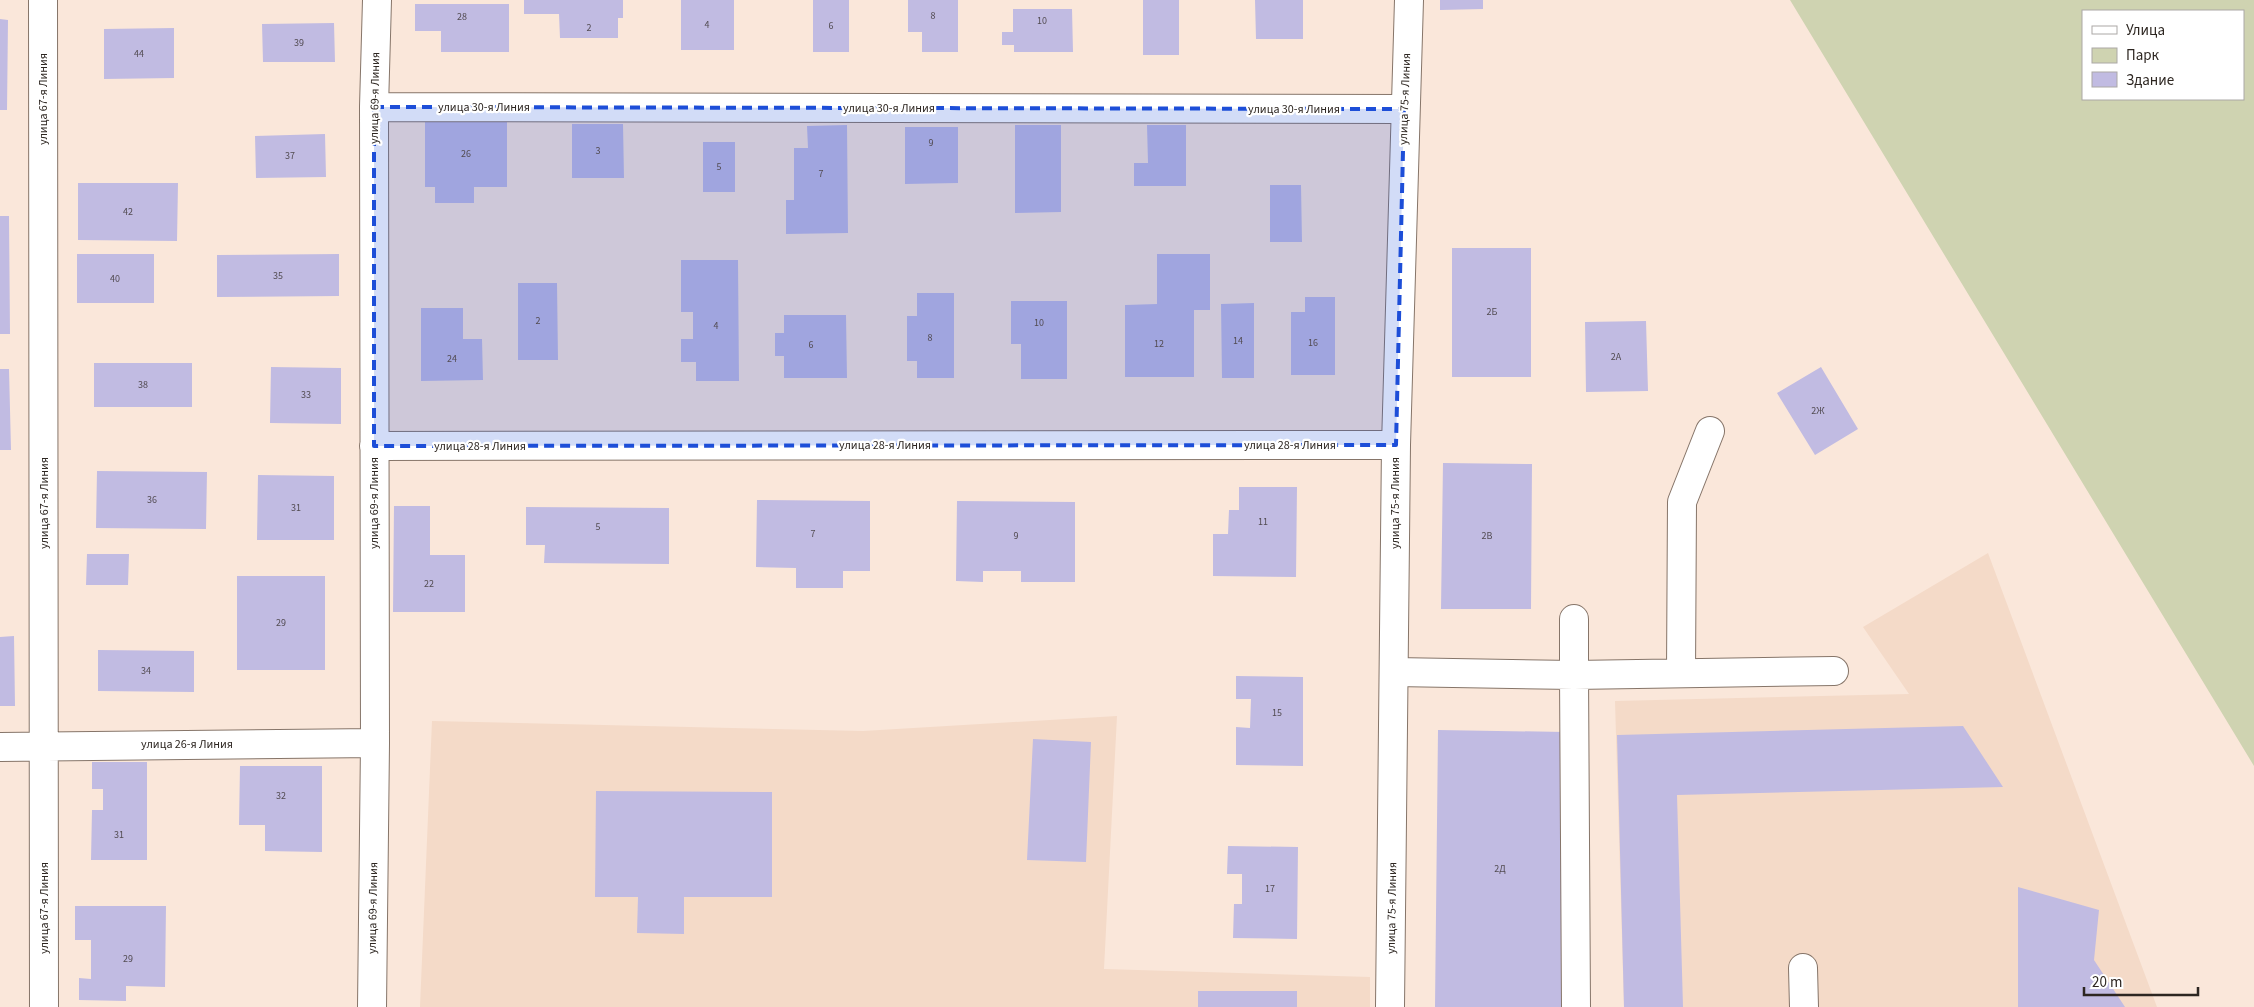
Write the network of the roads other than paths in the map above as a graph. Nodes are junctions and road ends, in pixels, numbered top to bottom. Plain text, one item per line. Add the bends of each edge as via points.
1 (43, 0) edge
2 (377, 0) edge
3 (1409, 0) edge
4 (374, 107) junction
5 (1404, 109) junction
6 (1710, 431) dead end
7 (1396, 445) junction
8 (374, 446) junction
9 (1574, 619) dead end
10 (1834, 671) dead end
11 (1395, 672) junction
12 (1681, 673) junction
13 (1574, 675) junction
14 (375, 743) junction
15 (44, 745) junction
16 (0, 748) edge
17 (1803, 968) dead end
18 (44, 1007) edge
19 (372, 1007) edge
20 (1390, 1007) edge
21 (1576, 1007) edge
22 (1804, 1007) edge

1 - 15 street, улица 67-я Линия
2 - 4 street, улица 69-я Линия
3 - 5 street, улица 75-я Линия
4 - 5 street, улица 30-я Линия
4 - 8 street, улица 69-я Линия
5 - 7 street, улица 75-я Линия
6 - 12 street via 1682,502
7 - 8 street, улица 28-я Линия
7 - 11 street, улица 75-я Линия
8 - 14 street, улица 69-я Линия
9 - 13 street
10 - 12 street
11 - 13 street
11 - 20 street, улица 75-я Линия
12 - 13 street
13 - 21 street
14 - 15 street, улица 26-я Линия
14 - 19 street, улица 69-я Линия
15 - 16 street, улица 26-я Линия
15 - 18 street, улица 67-я Линия
17 - 22 street

